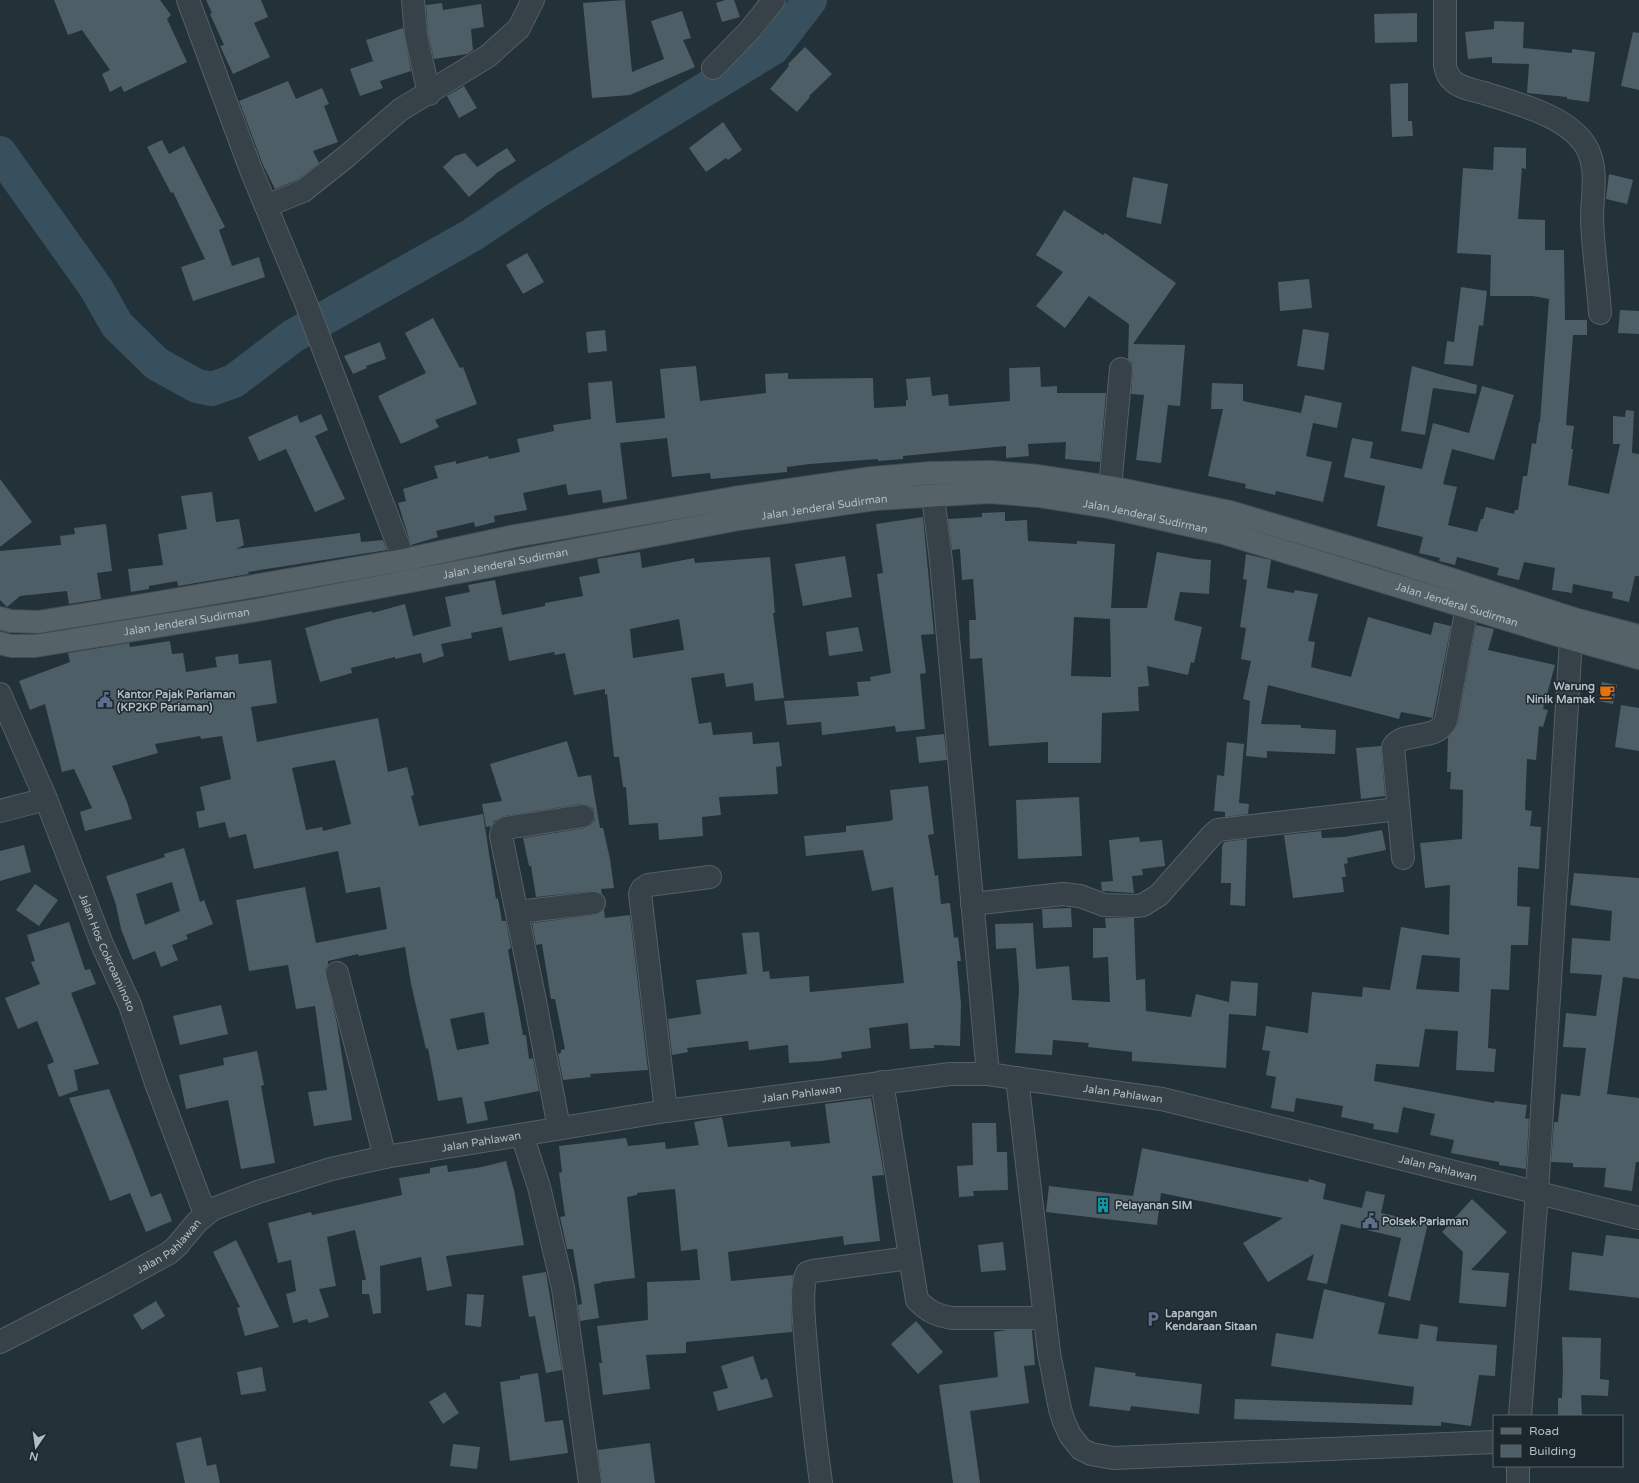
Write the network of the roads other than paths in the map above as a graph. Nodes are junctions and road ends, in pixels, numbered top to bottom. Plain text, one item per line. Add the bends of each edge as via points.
1 (188, 0) edge
2 (413, 0) edge
3 (533, 0) edge
4 (774, 0) edge
5 (1445, 0) edge
6 (713, 68) dead end
7 (429, 94) junction
8 (266, 206) junction
9 (1600, 313) dead end
10 (1121, 368) dead end
11 (1110, 487) junction
12 (933, 496) junction
13 (736, 509) junction
14 (1385, 558) junction
15 (404, 560) junction
16 (1380, 580) junction
17 (253, 586) junction
18 (1467, 607) junction
19 (257, 610) junction
20 (0, 618) edge
21 (1639, 636) edge
22 (1571, 639) junction
23 (0, 643) edge
24 (1639, 658) edge
25 (0, 694) edge
26 (46, 800) junction
27 (1398, 809) junction
28 (0, 811) edge
29 (583, 816) dead end
30 (1403, 858) dead end
31 (710, 877) dead end
32 (594, 903) dead end
33 (972, 904) junction
34 (518, 912) junction
35 (337, 973) dead end
36 (988, 1074) junction
37 (1017, 1078) junction
38 (882, 1082) junction
39 (666, 1111) junction
40 (559, 1128) junction
41 (522, 1135) junction
42 (385, 1157) junction
43 (1537, 1192) junction
44 (205, 1214) junction
45 (1639, 1218) edge
46 (910, 1258) junction
47 (1045, 1318) junction
48 (0, 1342) edge
49 (1520, 1415) edge
50 (1493, 1442) edge
51 (1518, 1467) edge
52 (590, 1483) edge
53 (821, 1483) edge
54 (1518, 1483) edge

1 - 8 street
2 - 7 street via 416,35
3 - 7 street via 519,28 506,42
4 - 6 street via 750,31
5 - 9 street via 1445,65 1453,82 1529,108 1564,124 1588,151 1595,180 1592,218
7 - 8 street via 400,110 303,191
8 - 15 street
10 - 11 street
11 - 13 main road, Jalan Jenderal Sudirman via 991,472 931,473 872,478
11 - 14 main road, Jalan Jenderal Sudirman via 1230,512
12 - 13 main road, Jalan Jenderal Sudirman
12 - 16 main road, Jalan Jenderal Sudirman via 990,492 1038,496 1108,507 1224,533
12 - 33 street
13 - 15 main road, Jalan Jenderal Sudirman via 515,536
13 - 19 main road, Jalan Jenderal Sudirman
14 - 16 main road
14 - 21 main road, Jalan Jenderal Sudirman via 1574,619
15 - 17 main road, Jalan Jenderal Sudirman
16 - 18 main road, Jalan Jenderal Sudirman
17 - 19 main road
17 - 20 main road, Jalan Jenderal Sudirman via 38,622
18 - 22 main road, Jalan Jenderal Sudirman
18 - 27 street via 1443,728 1437,732 1399,740 1393,746
19 - 23 main road, Jalan Jenderal Sudirman via 35,646 11,646
22 - 24 main road, Jalan Jenderal Sudirman
22 - 43 street
25 - 26 street, Jalan Hos Cokroaminoto
26 - 28 street
26 - 44 street, Jalan Hos Cokroaminoto via 102,944 130,1005 156,1084
27 - 30 street
27 - 33 street via 1218,830 1159,895 1143,905 1104,905 1080,896 1062,894
29 - 34 street via 506,828 502,831 501,842
31 - 39 street via 648,885 640,894
32 - 34 street
33 - 36 street
34 - 40 street
35 - 42 street
36 - 37 street, Jalan Pahlawan
36 - 38 street, Jalan Pahlawan via 950,1074
37 - 43 street, Jalan Pahlawan via 1162,1100
37 - 47 street
38 - 39 street, Jalan Pahlawan
38 - 46 street
39 - 40 street, Jalan Pahlawan
40 - 41 street, Jalan Pahlawan
41 - 42 street, Jalan Pahlawan
41 - 52 street via 539,1187 563,1288
42 - 44 street, Jalan Pahlawan via 331,1169 270,1188 221,1205
43 - 45 street, Jalan Pahlawan
43 - 49 street
44 - 48 street, Jalan Pahlawan via 169,1253
46 - 47 street via 918,1300 933,1313 952,1318
46 - 53 street via 813,1271 807,1273 804,1279 809,1396
47 - 50 street via 1049,1353 1064,1422 1074,1441 1081,1449 1091,1454 1113,1458
51 - 54 street

